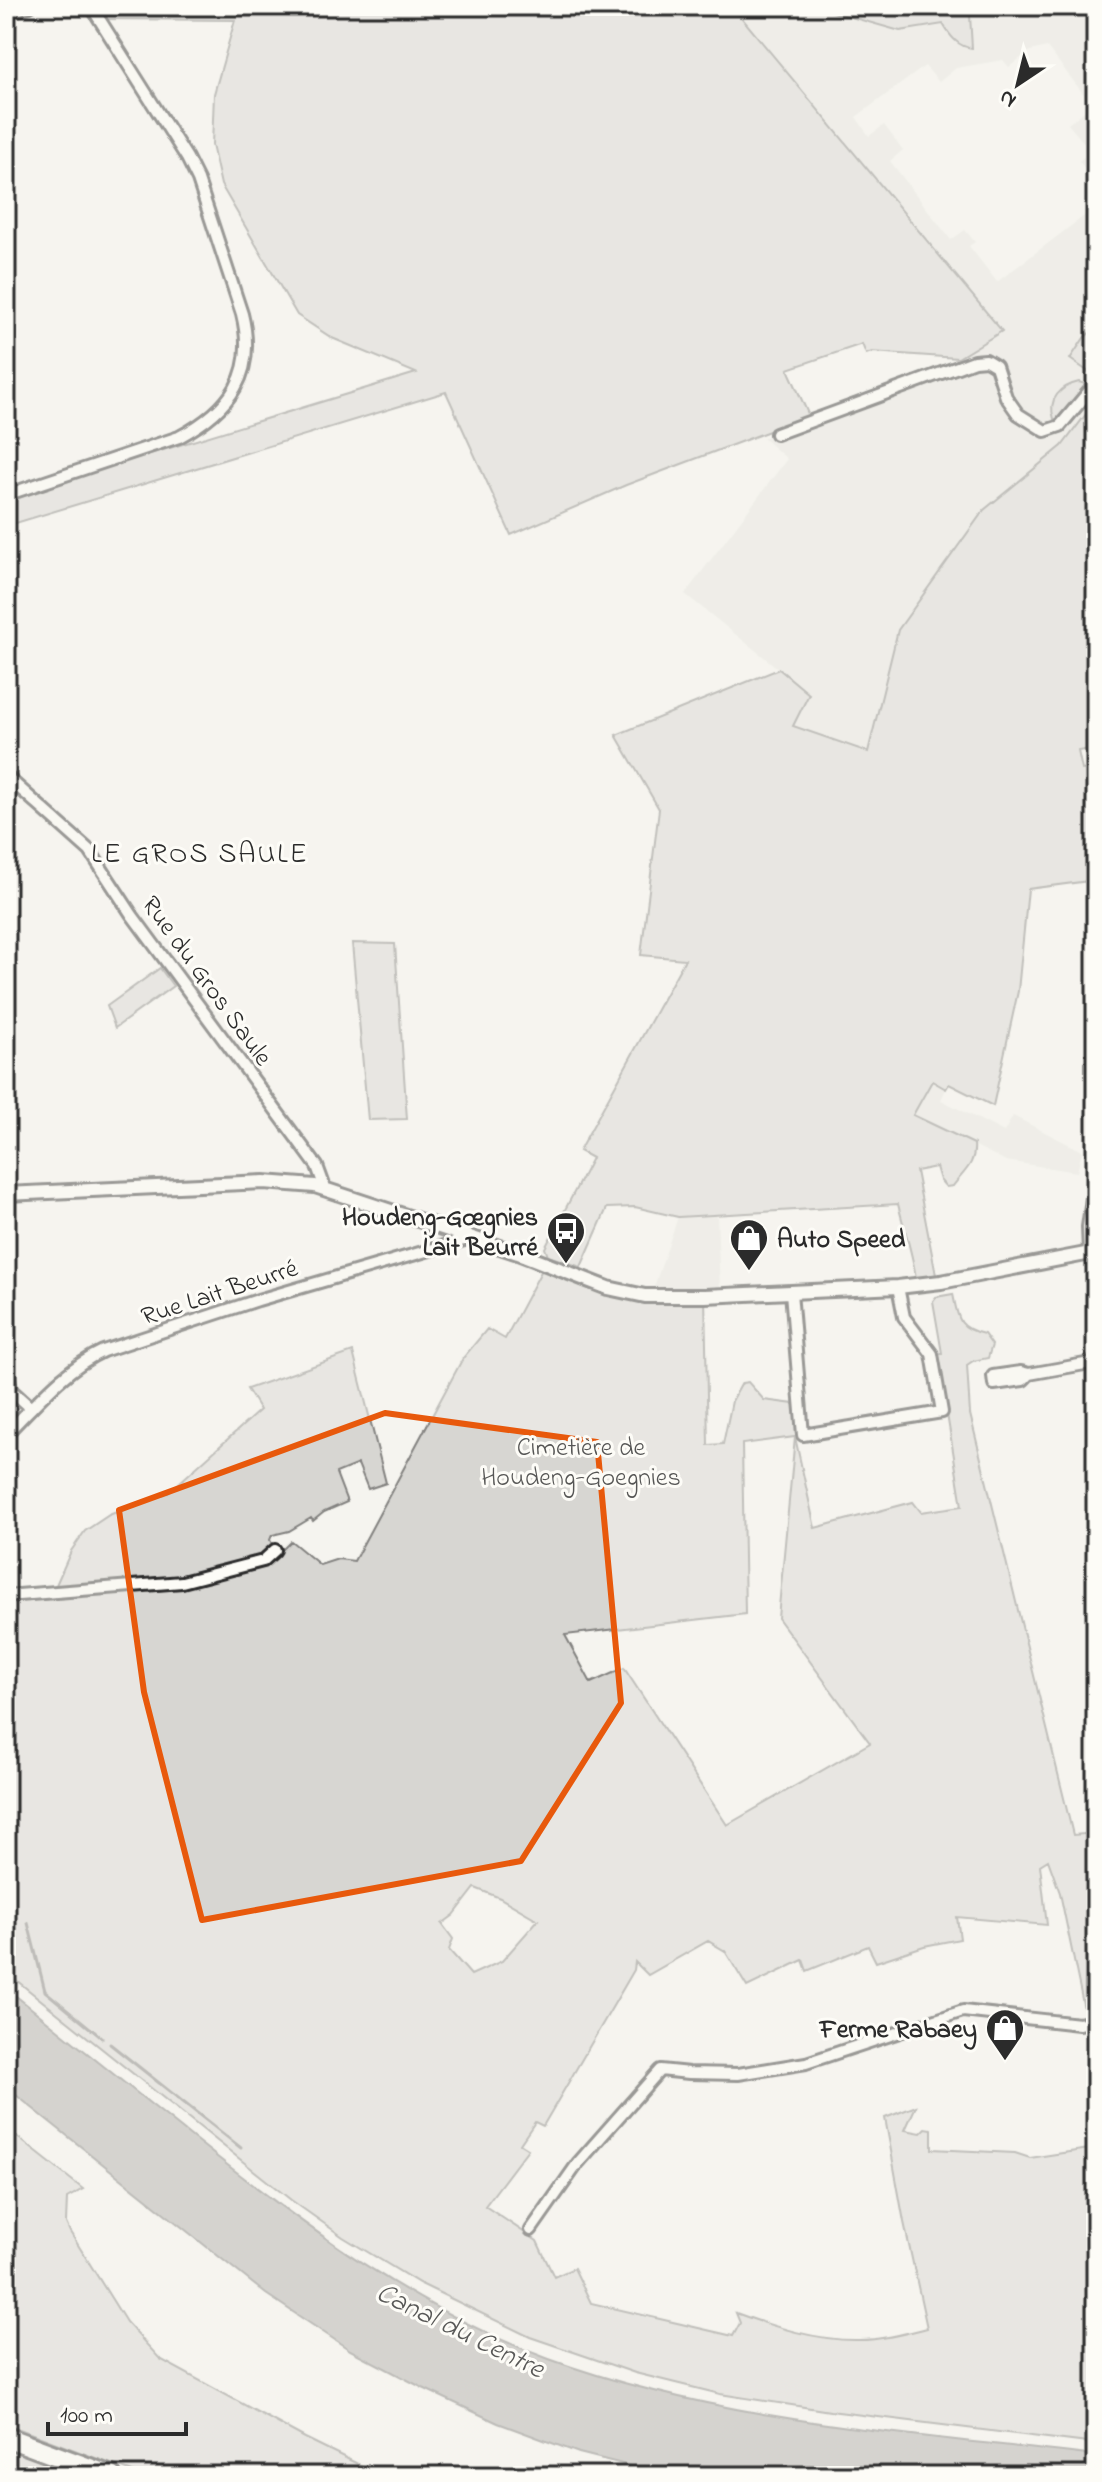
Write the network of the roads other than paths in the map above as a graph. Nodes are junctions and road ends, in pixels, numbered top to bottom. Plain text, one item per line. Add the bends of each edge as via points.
1 (30, 6) edge
2 (91, 6) edge
3 (6, 13) edge
4 (1096, 383) edge
5 (776, 434) dead end
6 (6, 495) edge
7 (6, 776) edge
8 (1096, 1170) edge
9 (325, 1188) junction
10 (6, 1194) edge
11 (471, 1238) junction
12 (1092, 1252) edge
13 (898, 1287) junction
14 (791, 1292) junction
15 (6, 1358) edge
16 (1096, 1362) edge
17 (993, 1380) dead end
18 (31, 1408) junction
19 (6, 1434) edge
20 (275, 1550) dead end
21 (6, 1596) edge
22 (1096, 2021) edge
23 (531, 2230) dead end
24 (6, 2437) edge
25 (111, 2476) edge

1 - 3 street
2 - 6 street via 198,180 242,314 245,363 229,399 193,430
4 - 5 street via 1060,426 1045,431 1018,414 992,362 974,361
7 - 9 street, Rue du Gros Saule via 90,851 317,1166
8 - 12 street via 1088,1227
9 - 10 street via 264,1182
9 - 11 street
11 - 14 street via 626,1293
11 - 18 street, Rue Lait Beurré via 103,1351 81,1363
12 - 13 street
13 - 14 street
13 - 14 street via 904,1317 932,1354 942,1412 803,1435
15 - 18 street via 11,1390
16 - 17 street
18 - 19 street, Rue Lait Beurré
20 - 21 street via 263,1561 182,1582
22 - 23 street via 1079,2024 963,2011 806,2063 738,2074 660,2070 578,2163
24 - 25 highway

